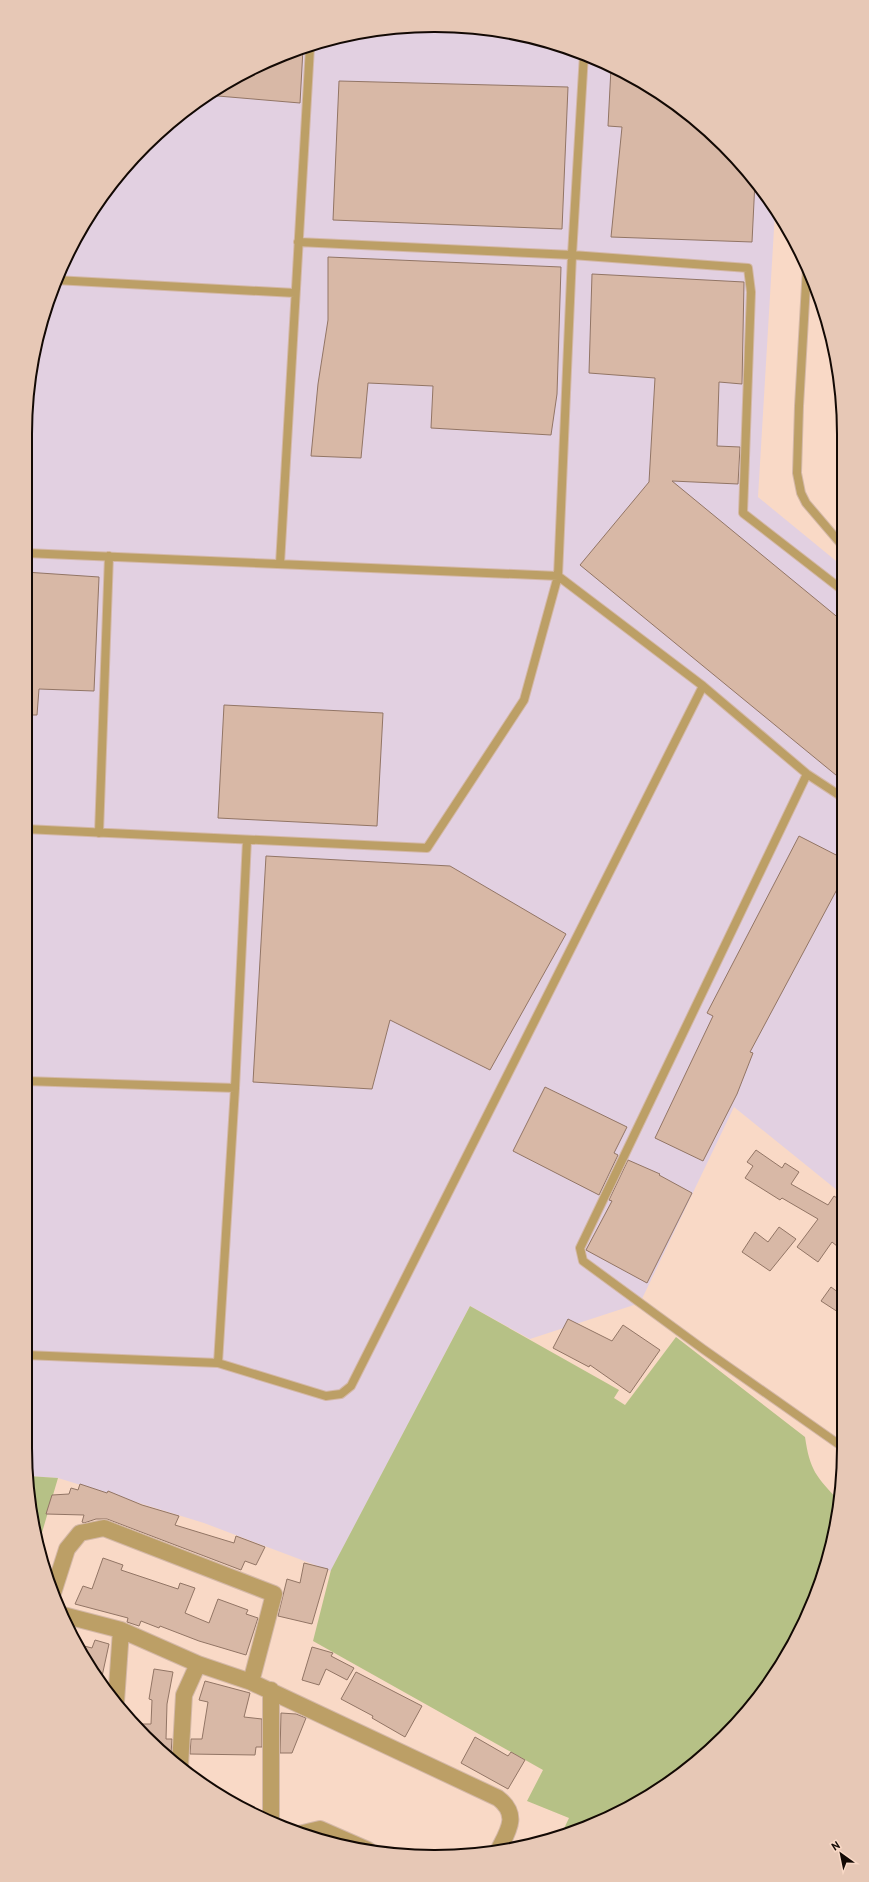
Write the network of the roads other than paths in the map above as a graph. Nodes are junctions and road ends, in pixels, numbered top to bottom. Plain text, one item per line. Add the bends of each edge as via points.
1 (310, 52) edge
2 (584, 61) edge
3 (298, 242) junction
4 (572, 256) junction
5 (63, 280) edge
6 (806, 281) edge
7 (295, 293) junction
8 (837, 539) edge
9 (32, 553) edge
10 (109, 556) junction
11 (280, 564) junction
12 (558, 576) junction
13 (837, 586) edge
14 (703, 686) junction
15 (807, 774) junction
16 (837, 795) edge
17 (32, 829) edge
18 (99, 833) junction
19 (247, 840) junction
20 (32, 1081) edge
21 (235, 1088) junction
22 (32, 1355) edge
23 (218, 1363) junction
24 (837, 1443) edge
25 (56, 1584) edge
26 (70, 1617) edge
27 (121, 1630) junction
28 (198, 1664) junction
29 (251, 1682) junction
30 (271, 1690) junction
31 (117, 1695) edge
32 (180, 1760) edge
33 (271, 1815) edge
34 (312, 1831) edge
35 (343, 1839) edge
36 (501, 1844) edge

1 - 3 lane
2 - 4 lane
3 - 4 lane
3 - 7 lane
4 - 12 lane
4 - 13 lane via 748,268 751,292 743,513
5 - 7 lane
6 - 8 lane via 797,473 801,493 806,502
7 - 11 lane
9 - 10 lane
10 - 11 lane
10 - 18 lane
11 - 12 lane
12 - 14 lane
12 - 19 lane via 524,700 427,848
14 - 15 lane
14 - 23 lane via 351,1386 341,1394 326,1396
15 - 16 lane
15 - 24 lane via 580,1248 583,1261
17 - 18 lane
18 - 19 lane
19 - 21 lane
20 - 21 lane
21 - 23 lane
22 - 23 lane
25 - 29 street via 67,1548 80,1533 104,1528 274,1594
26 - 27 street
27 - 28 street
27 - 31 street
28 - 29 street
28 - 32 street via 184,1695
29 - 30 street
30 - 33 street
30 - 36 street via 498,1798 510,1812 511,1822
34 - 35 street via 320,1829

